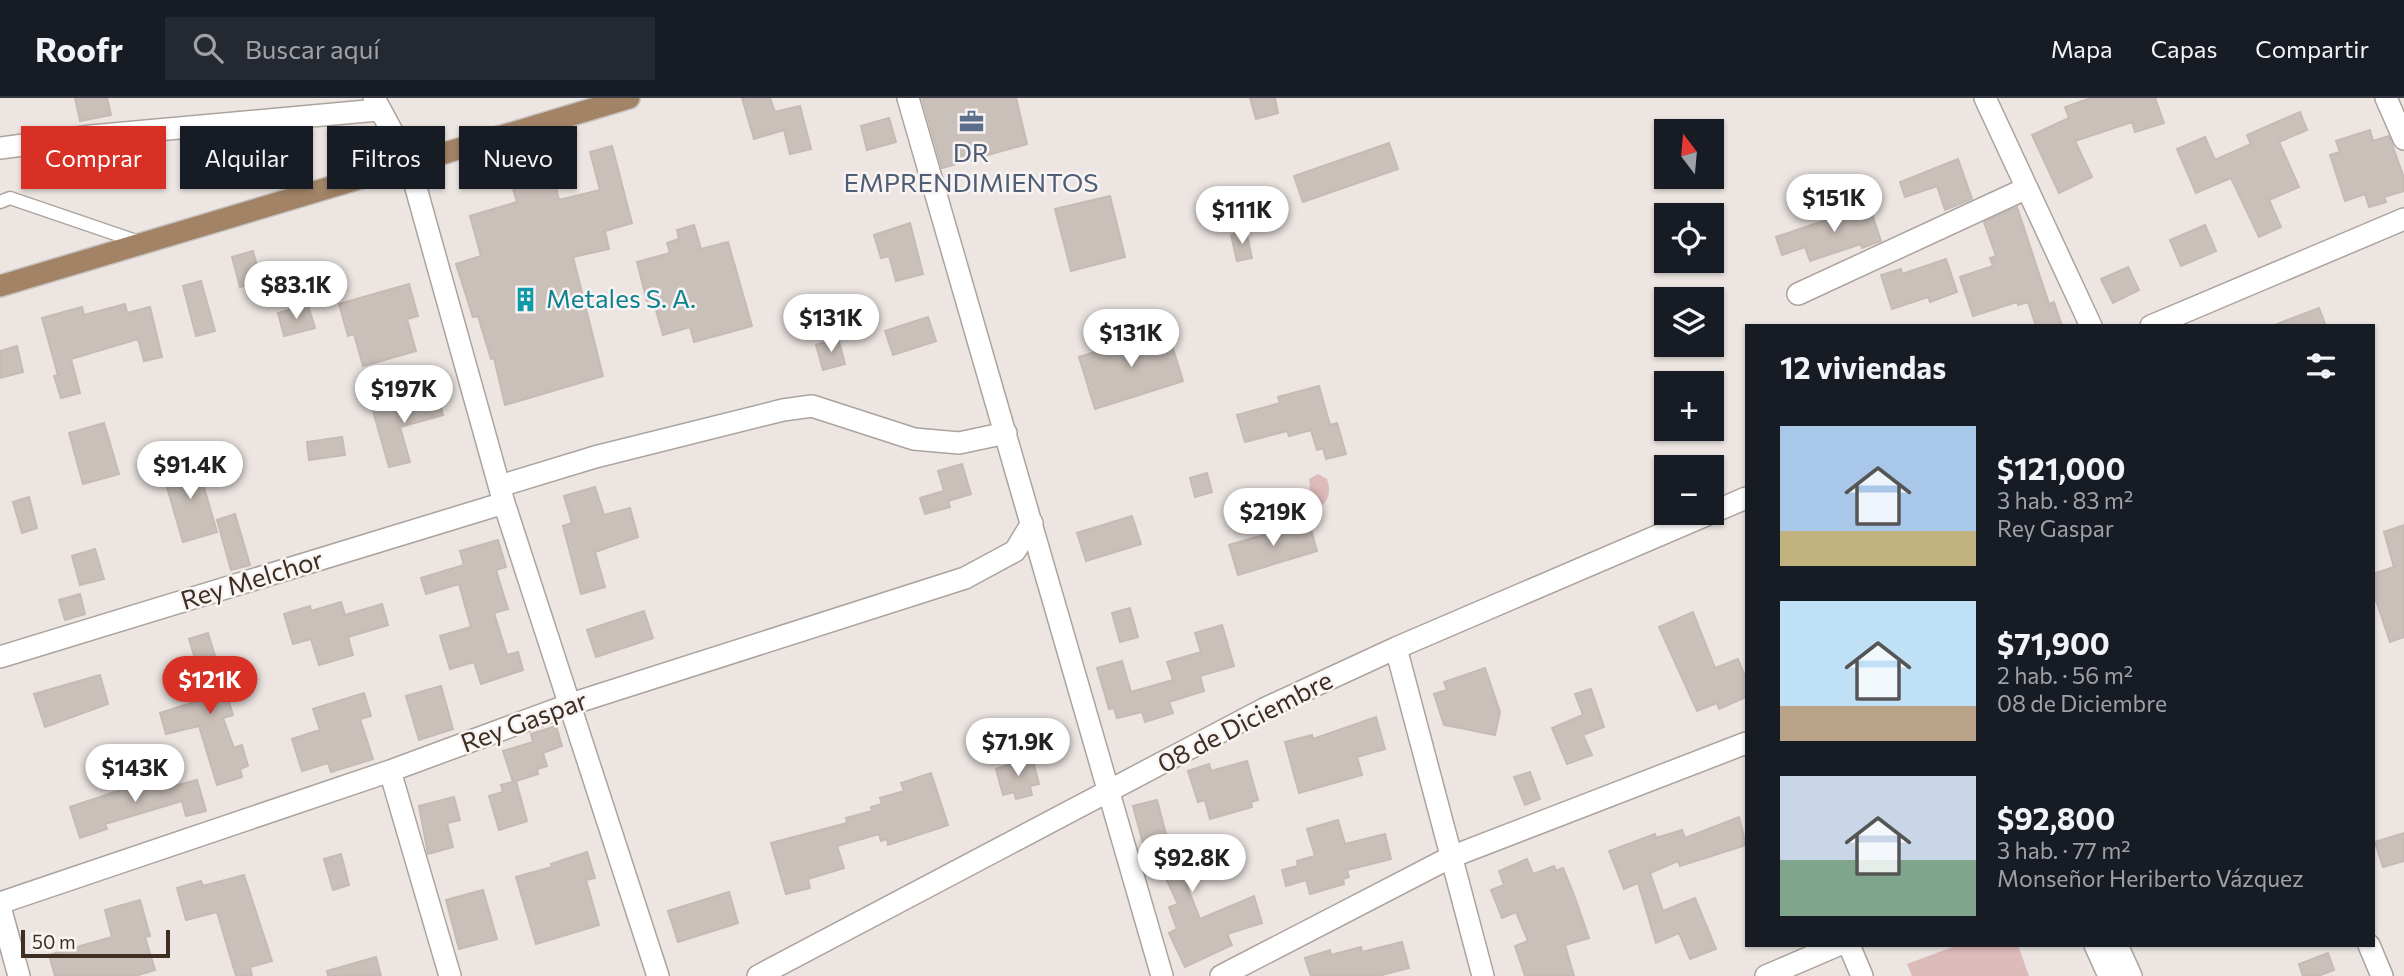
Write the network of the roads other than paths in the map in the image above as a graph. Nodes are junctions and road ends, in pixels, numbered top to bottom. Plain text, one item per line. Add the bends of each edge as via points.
1 (629, 98) edge
2 (908, 98) edge
3 (1985, 98) edge
4 (2386, 98) edge
5 (376, 104) edge
6 (388, 126) edge
7 (2404, 139) edge
8 (0, 148) edge
9 (445, 152) edge
10 (327, 188) edge
11 (2027, 188) junction
12 (416, 189) edge
13 (0, 202) edge
14 (2404, 219) edge
15 (143, 243) junction
16 (0, 286) edge
17 (1798, 294) dead end
18 (2090, 324) edge
19 (2156, 324) edge
20 (1006, 433) junction
21 (502, 495) junction
22 (1745, 498) edge
23 (1032, 523) junction
24 (1396, 648) junction
25 (0, 657) edge
26 (570, 704) junction
27 (1745, 743) edge
28 (390, 771) junction
29 (1111, 791) junction
30 (1451, 857) junction
31 (0, 905) edge
32 (1833, 947) edge
33 (1850, 947) edge
34 (2370, 947) edge
35 (2112, 953) edge
36 (19, 976) edge
37 (450, 976) edge
38 (658, 976) edge
39 (758, 976) edge
40 (1162, 976) edge
41 (1221, 976) edge
42 (1483, 976) edge
43 (1766, 976) edge
44 (1862, 976) edge
45 (2131, 976) edge
46 (2382, 976) edge

1 - 9 main road
2 - 20 street
3 - 11 street
4 - 7 street
5 - 6 street
5 - 8 street
10 - 15 main road
11 - 17 street
11 - 18 street
12 - 21 street
13 - 15 lane via 10,198
14 - 19 street
15 - 16 main road
20 - 21 street, Rey Melchor via 959,443 914,439 812,406 608,454
20 - 23 street
21 - 25 street, Rey Melchor
21 - 26 street
22 - 24 street, 08 de Diciembre
23 - 26 street, Rey Gaspar via 1015,551 964,579
23 - 29 street
24 - 29 street, 08 de Diciembre via 1264,709
24 - 30 street
26 - 28 street, Rey Gaspar
26 - 38 street
27 - 30 street
28 - 31 street, Rey Gaspar
28 - 37 street
29 - 39 street, 08 de Diciembre
29 - 40 street
30 - 41 street
30 - 42 street
31 - 36 street
32 - 43 street
33 - 44 street
34 - 46 street
35 - 45 street

